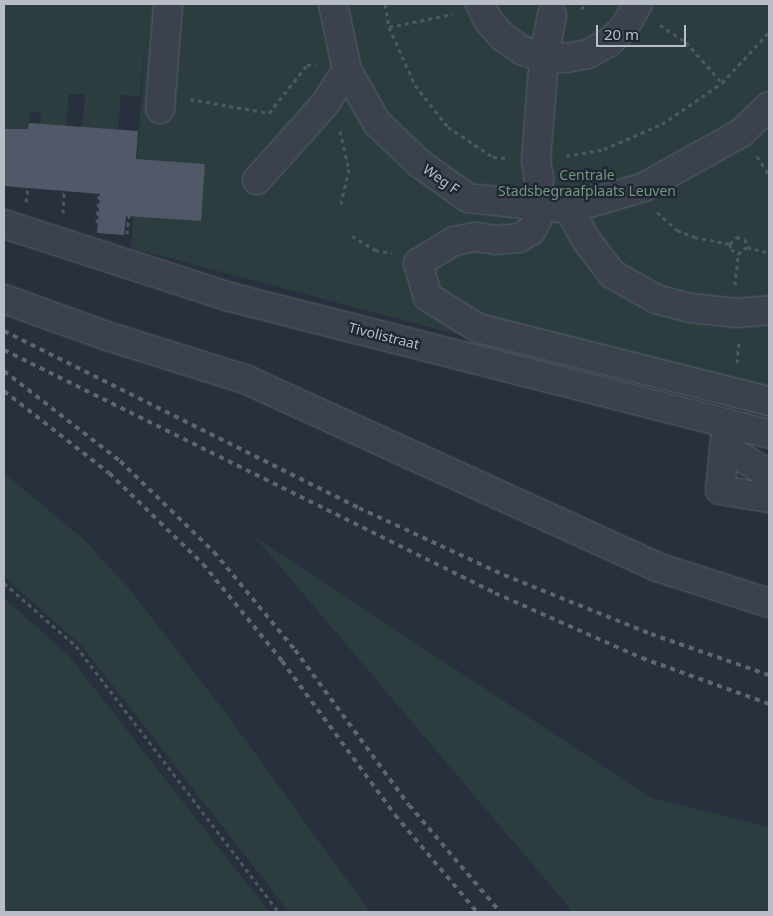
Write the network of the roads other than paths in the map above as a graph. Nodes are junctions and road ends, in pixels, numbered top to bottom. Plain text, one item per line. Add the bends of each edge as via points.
1 (168, 4) edge
2 (333, 4) edge
3 (480, 6) edge
4 (637, 6) edge
5 (552, 15) dead end
6 (544, 57) junction
7 (346, 65) junction
8 (161, 102) road end
9 (769, 106) edge
10 (256, 180) dead end
11 (539, 206) junction
12 (569, 209) junction
13 (4, 224) edge
14 (4, 299) edge
15 (769, 310) edge
16 (769, 401) edge
17 (769, 434) edge
18 (726, 435) junction
19 (769, 474) edge
20 (769, 498) edge
21 (769, 602) edge

1 - 8 street
2 - 7 street, Weg F
3 - 6 street via 504,38 523,51
4 - 6 street via 624,28 595,50 567,58
5 - 6 street
6 - 11 street via 536,161
7 - 10 street via 324,104
7 - 11 street, Weg F via 377,123 419,163 468,198
9 - 12 street, Weg F via 741,133 644,187
11 - 12 street, Weg F
11 - 16 street via 531,231 519,238 496,240 475,237 454,241 418,263 428,297 478,328
12 - 15 street via 587,241 612,274 656,299 690,308 738,313
13 - 18 street, Tivolistraat via 230,297
14 - 21 street via 107,336 248,380 657,567
17 - 18 street, Tivolistraat
18 - 19 street
18 - 20 street via 720,490

